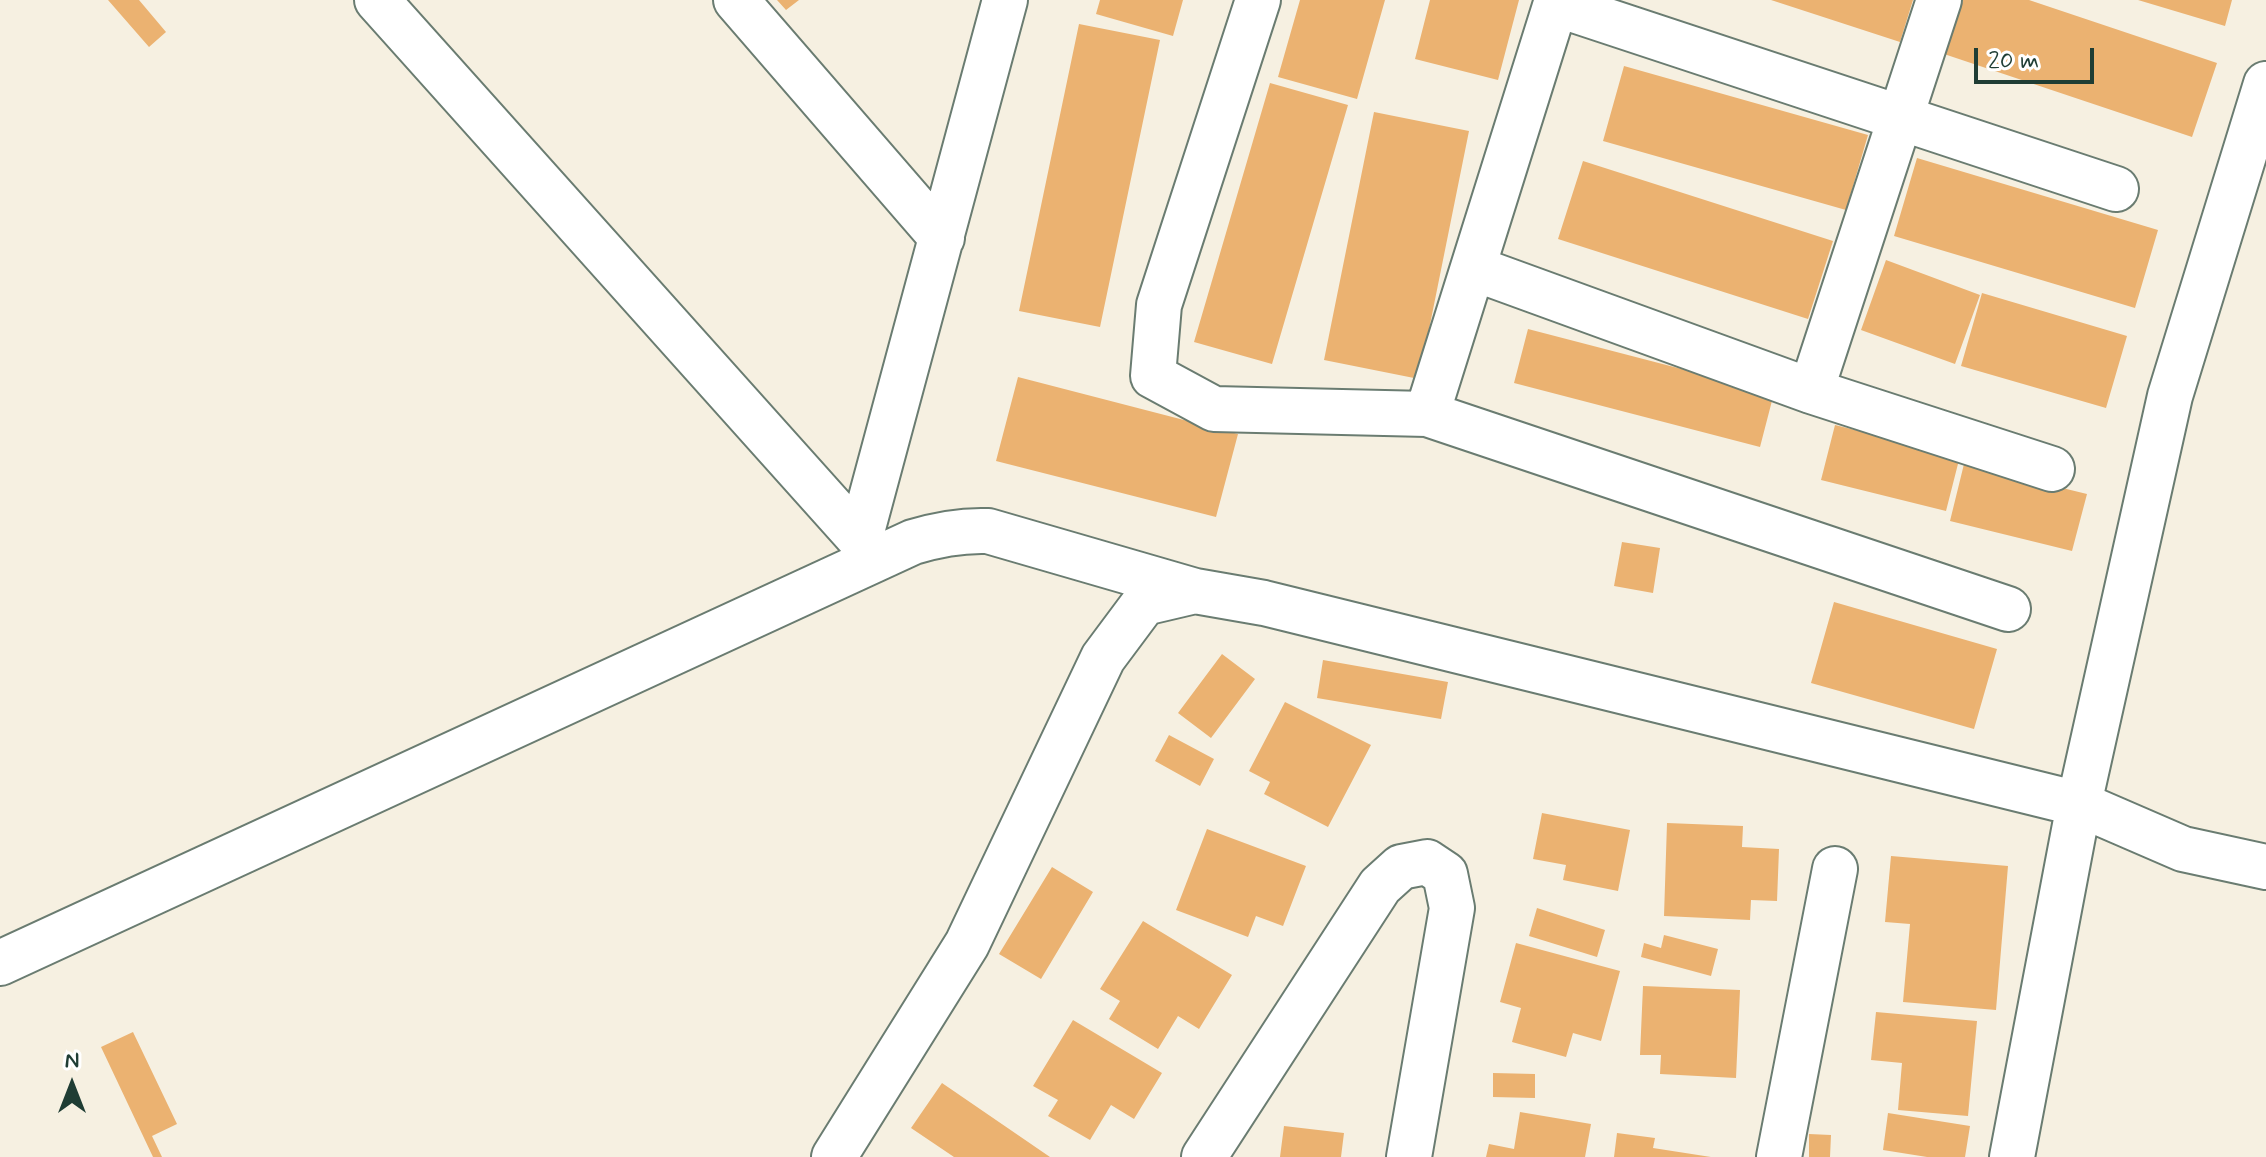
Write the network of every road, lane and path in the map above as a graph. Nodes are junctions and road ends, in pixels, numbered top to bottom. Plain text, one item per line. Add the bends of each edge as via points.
1 (377, 0) edge
2 (736, 0) edge
3 (1005, 0) edge
4 (1258, 0) edge
5 (1939, 0) edge
6 (1557, 2) edge
7 (2266, 84) edge
8 (1899, 118) junction
9 (2116, 189) dead end
10 (942, 238) junction
11 (1473, 268) junction
12 (1811, 391) junction
13 (1427, 414) junction
14 (2052, 469) dead end
15 (869, 548) junction
16 (1195, 591) junction
17 (2008, 609) dead end
18 (2079, 804) junction
19 (2266, 867) edge
20 (1835, 869) dead end
21 (0, 963) edge
22 (834, 1157) edge
23 (1204, 1157) edge
24 (1409, 1157) edge
25 (1779, 1157) edge
26 (2012, 1157) edge

1 - 15 street
2 - 10 street
3 - 10 street
4 - 13 street via 1159,305 1153,376 1214,409
5 - 8 street
6 - 8 street
6 - 11 street
7 - 18 street via 2170,396
8 - 9 street
8 - 12 street
10 - 15 street
11 - 12 street
11 - 13 street
12 - 14 street
13 - 17 street
15 - 16 street via 940,533 988,531
15 - 21 street
16 - 18 street via 1264,603
16 - 22 street via 1144,603 1103,658 967,944
18 - 19 street via 2183,849
18 - 26 street
20 - 25 street
23 - 24 street via 1380,886 1401,867 1427,862 1445,874 1452,908

